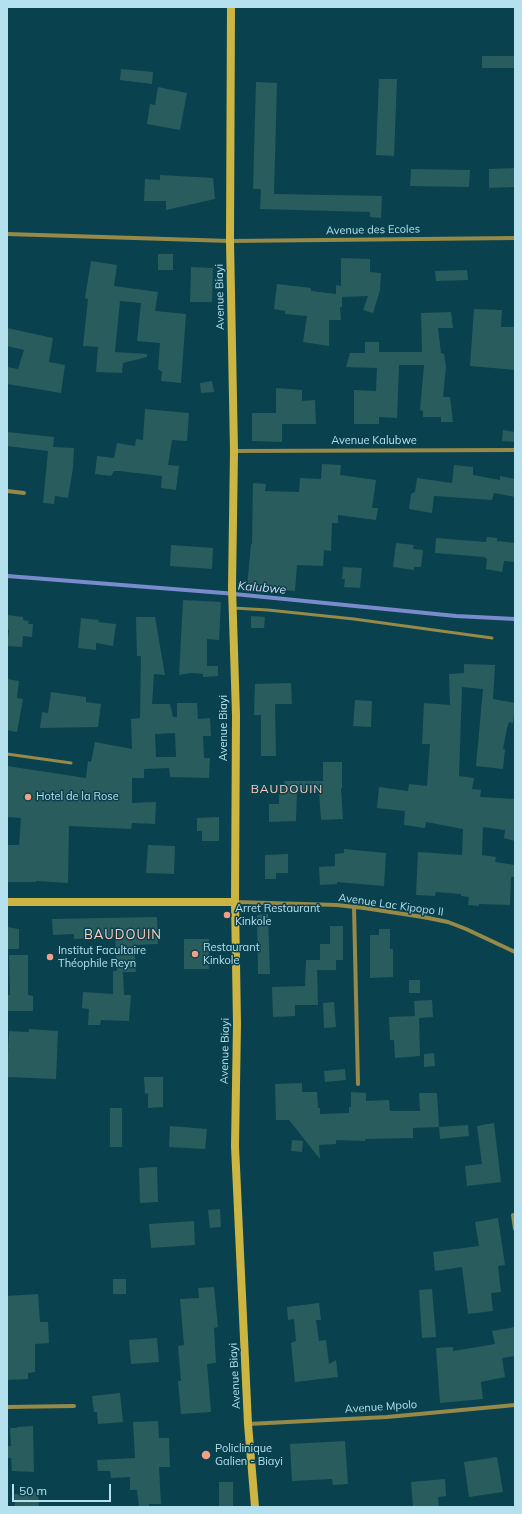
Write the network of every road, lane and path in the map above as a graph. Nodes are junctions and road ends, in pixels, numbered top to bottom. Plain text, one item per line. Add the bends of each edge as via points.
1 (231, 7) edge
2 (7, 234) edge
3 (515, 238) edge
4 (230, 241) junction
5 (515, 450) edge
6 (234, 451) junction
7 (7, 491) edge
8 (24, 492) dead end
9 (233, 608) junction
10 (492, 638) dead end
11 (7, 754) edge
12 (71, 763) dead end
13 (7, 902) edge
14 (235, 902) junction
15 (354, 907) junction
16 (515, 952) edge
17 (358, 1084) dead end
18 (513, 1215) dead end
19 (515, 1229) edge
20 (515, 1405) edge
21 (74, 1406) dead end
22 (7, 1408) edge
23 (248, 1424) junction
24 (255, 1507) edge

1 - 4 street, Avenue Biayi
2 - 4 street, Avenue des Ecoles
3 - 4 street, Avenue des Ecoles
4 - 6 street, Avenue Biayi
5 - 6 street, Avenue Kalubwe
6 - 9 street, Avenue Biayi
7 - 8 street
9 - 10 lane via 354,619
9 - 14 street, Avenue Biayi via 236,730
11 - 12 lane
13 - 14 street
14 - 15 street, Avenue Lac Kipopo II
14 - 23 street, Avenue Biayi via 235,1146
15 - 16 street, Avenue Lac Kipopo II via 448,922 485,936
15 - 17 street
18 - 19 street
20 - 23 street, Avenue Mpolo via 387,1417
21 - 22 street
23 - 24 street, Avenue Biayi

